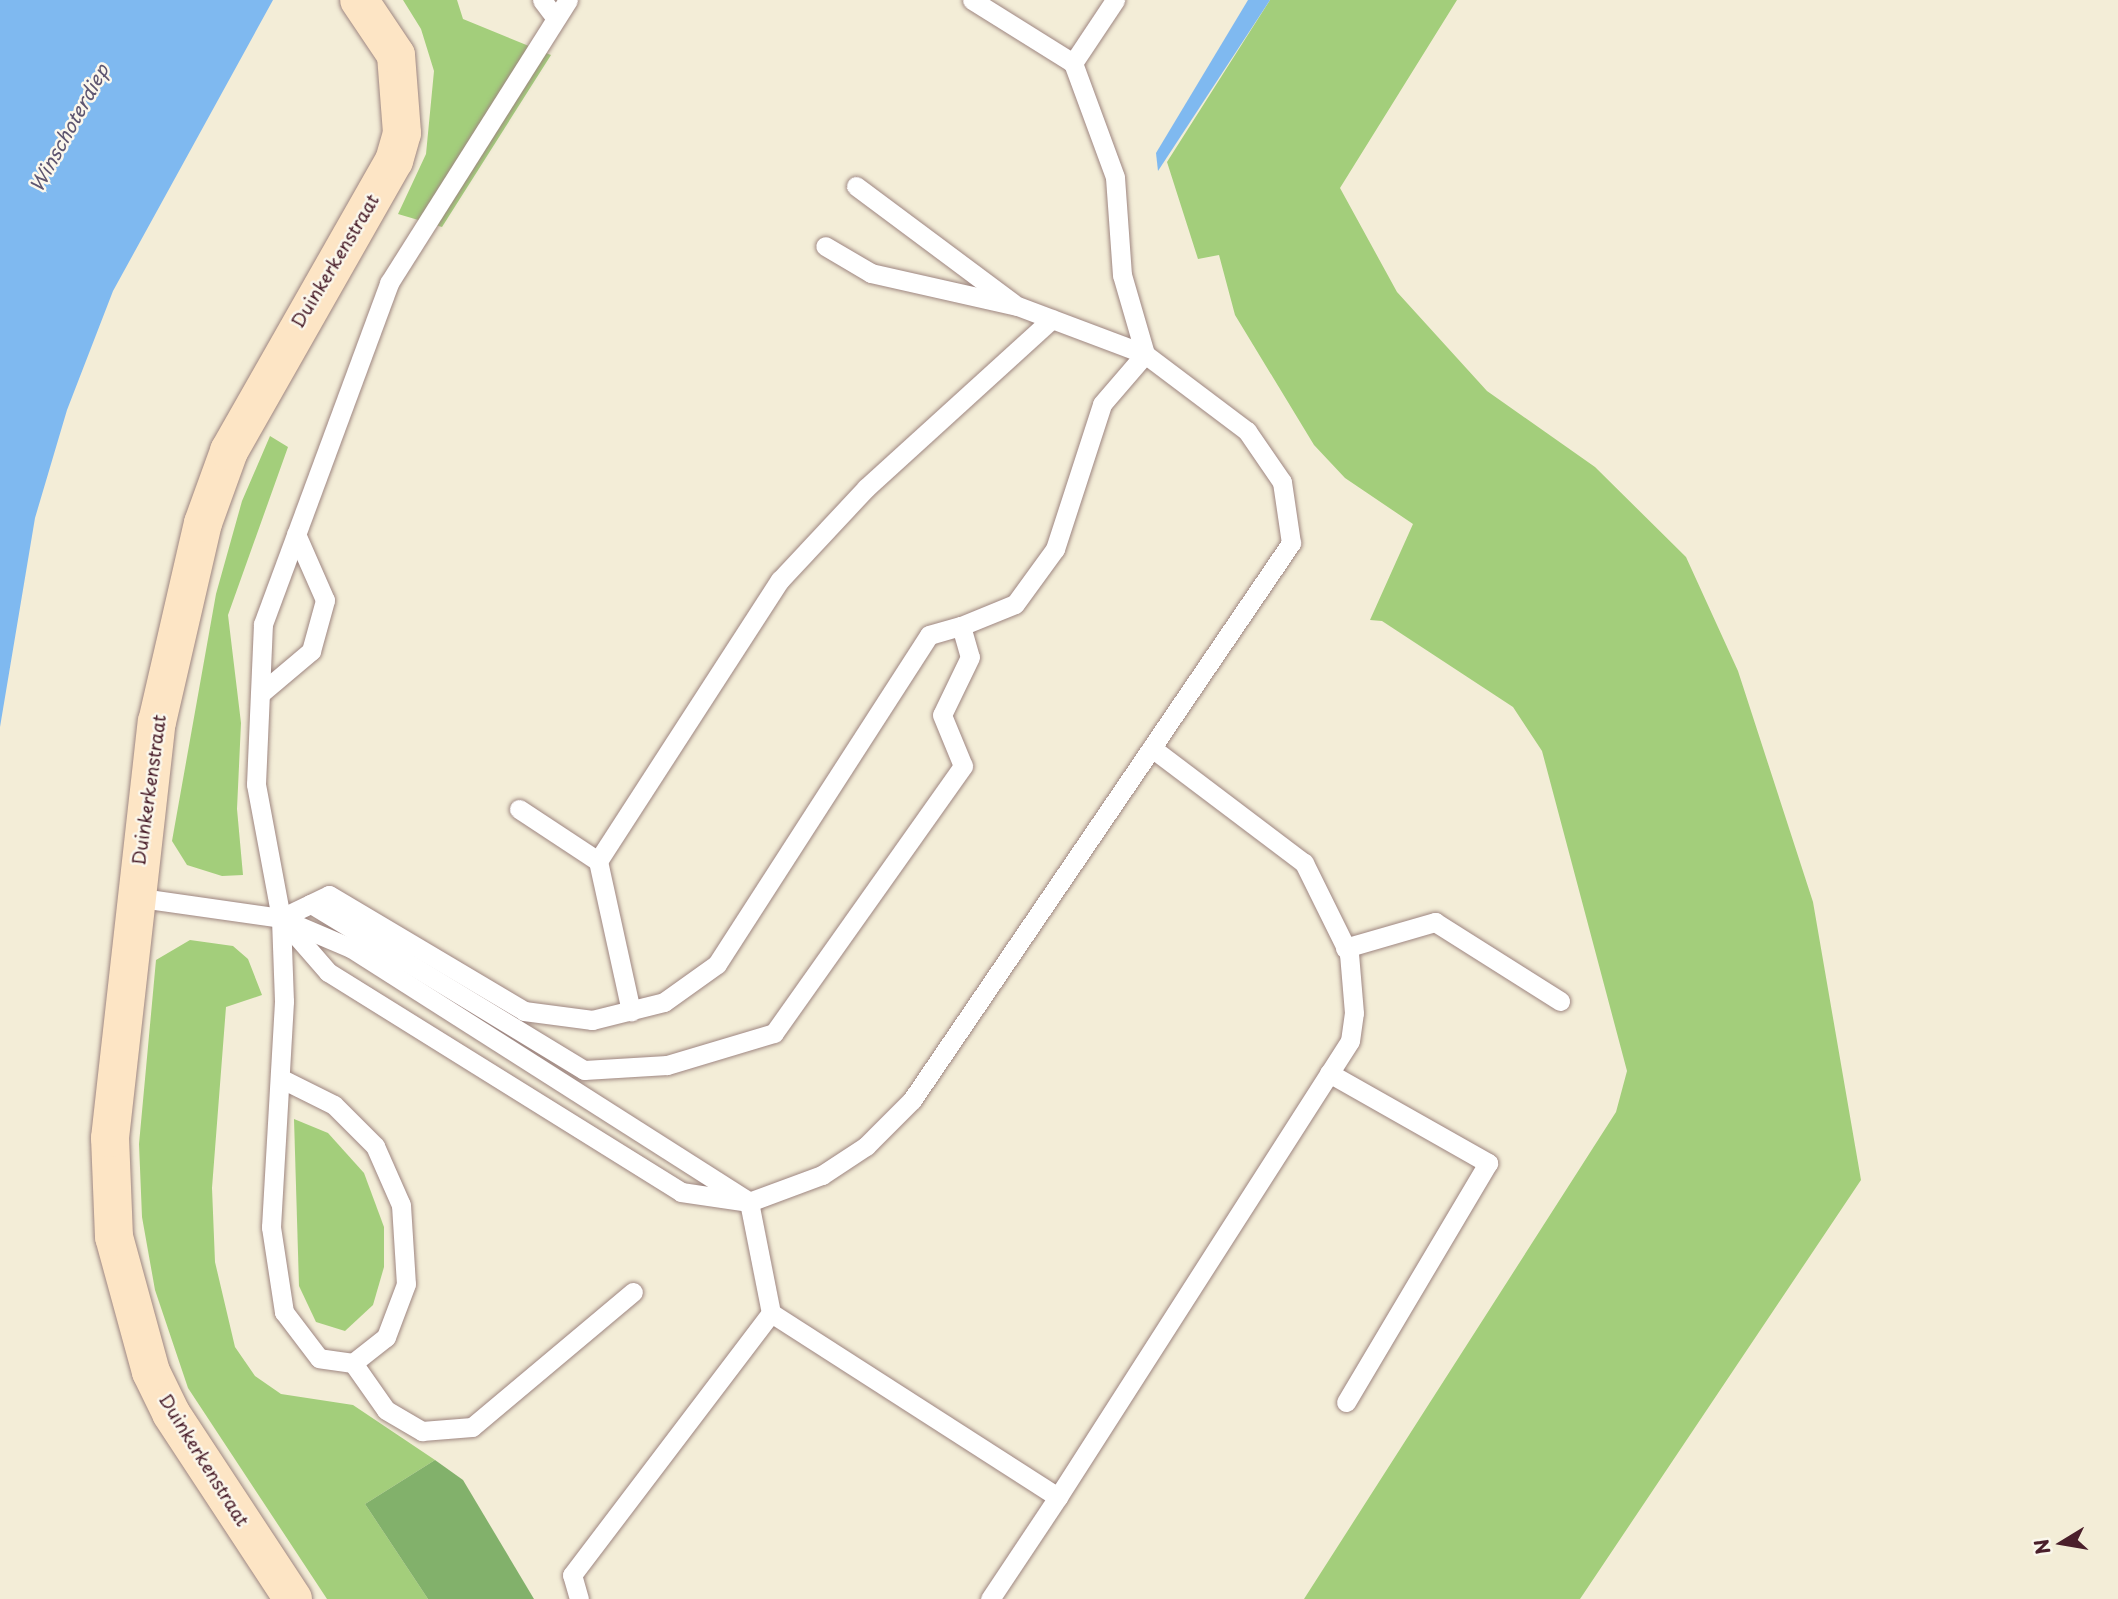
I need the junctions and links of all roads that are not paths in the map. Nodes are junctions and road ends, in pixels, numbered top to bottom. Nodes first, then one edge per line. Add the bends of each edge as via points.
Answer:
1 (359, 0) edge
2 (542, 0) edge
3 (568, 0) edge
4 (972, 0) edge
5 (1115, 0) edge
6 (555, 17) junction
7 (1073, 63) junction
8 (856, 186) dead end
9 (825, 246) dead end
10 (1017, 306) junction
11 (1052, 319) junction
12 (1145, 354) junction
13 (296, 534) junction
14 (961, 626) junction
15 (260, 694) junction
16 (1152, 748) junction
17 (519, 809) dead end
18 (598, 861) junction
19 (134, 897) junction
20 (310, 904) junction
21 (281, 918) junction
22 (1345, 947) junction
23 (1560, 1001) dead end
24 (631, 1011) junction
25 (1329, 1073) junction
26 (280, 1078) junction
27 (749, 1202) junction
28 (633, 1292) dead end
29 (771, 1313) junction
30 (353, 1363) junction
31 (1346, 1402) dead end
32 (1058, 1497) junction
33 (293, 1599) edge
34 (579, 1599) edge
35 (990, 1599) edge

1 - 19 main road, Duinkerkenstraat via 396,55 402,133 394,161 229,451 203,523 157,722
2 - 6 lane
3 - 6 lane
4 - 7 lane
5 - 7 lane
6 - 13 lane via 388,283
7 - 12 lane via 1115,177 1122,275
8 - 10 lane
9 - 10 lane via 871,273
10 - 11 lane
11 - 12 lane
11 - 18 lane via 866,488 780,580
12 - 14 lane via 1102,404 1055,549 1015,604
12 - 16 lane via 1247,431 1282,482 1291,543
13 - 15 lane via 263,624
13 - 15 lane via 325,600 311,651
14 - 20 lane via 970,657 942,715 963,766 774,1033 667,1065 584,1070
14 - 24 lane via 929,635 717,964 664,1002
15 - 21 lane via 256,783
16 - 22 lane via 1304,863
16 - 27 lane via 912,1100 866,1146 822,1175
17 - 18 lane
18 - 24 lane
19 - 21 lane
19 - 33 main road, Duinkerkenstraat via 110,1138 114,1237 123,1285 171,1413
20 - 21 lane
20 - 24 lane via 329,895 524,1012 592,1020
21 - 26 lane
21 - 27 lane via 351,948
21 - 27 lane via 328,972 681,1192
22 - 23 lane via 1435,922
22 - 25 lane via 1354,1013 1350,1041
25 - 31 lane via 1488,1163
25 - 32 lane
26 - 30 lane via 271,1227 284,1312 319,1358
26 - 30 lane via 334,1105 375,1146 401,1205 407,1284 386,1337
27 - 29 lane
28 - 30 lane via 472,1427 422,1431 386,1410
29 - 32 lane
29 - 34 lane via 572,1575
32 - 35 lane

